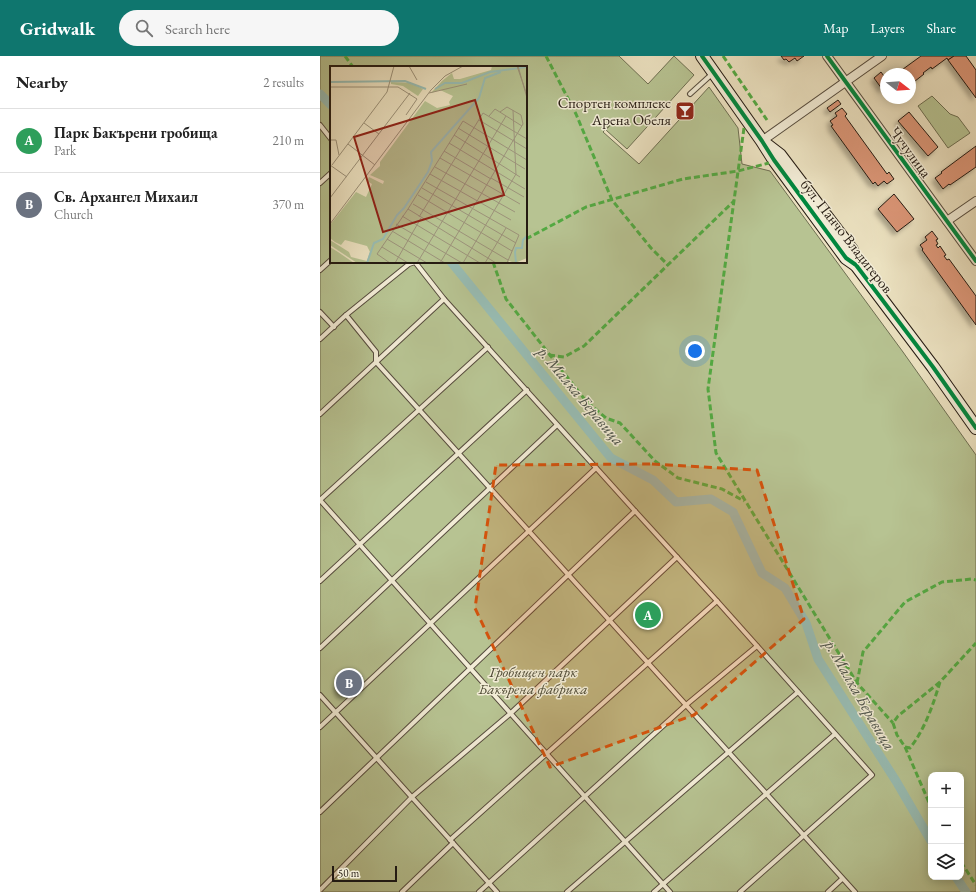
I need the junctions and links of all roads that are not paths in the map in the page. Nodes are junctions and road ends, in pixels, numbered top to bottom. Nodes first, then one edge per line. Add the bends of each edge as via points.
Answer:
1 (702, 56) edge
2 (827, 56) edge
3 (882, 56) edge
4 (714, 72) junction
5 (845, 82) junction
6 (690, 94) dead end
7 (320, 125) edge
8 (330, 138) edge
9 (762, 141) junction
10 (330, 174) edge
11 (320, 183) edge
12 (976, 201) edge
13 (947, 221) junction
14 (330, 261) edge
15 (976, 261) edge
16 (412, 263) edge
17 (416, 263) edge
18 (320, 270) edge
19 (444, 299) junction
20 (320, 312) edge
21 (346, 316) junction
22 (334, 327) junction
23 (320, 339) edge
24 (488, 347) junction
25 (376, 362) junction
26 (527, 390) junction
27 (419, 409) junction
28 (320, 414) edge
29 (557, 425) junction
30 (976, 428) edge
31 (459, 453) junction
32 (596, 468) junction
33 (490, 488) junction
34 (320, 500) edge
35 (635, 511) junction
36 (529, 531) junction
37 (360, 544) junction
38 (677, 557) junction
39 (568, 575) junction
40 (392, 580) junction
41 (320, 581) edge
42 (718, 601) junction
43 (610, 620) junction
44 (430, 623) junction
45 (757, 646) junction
46 (320, 648) edge
47 (648, 663) junction
48 (470, 668) junction
49 (798, 692) junction
50 (320, 695) edge
51 (686, 705) junction
52 (336, 712) junction
53 (511, 714) junction
54 (320, 727) edge
55 (835, 734) junction
56 (728, 752) junction
57 (546, 754) junction
58 (377, 758) junction
59 (766, 794) junction
60 (412, 797) junction
61 (585, 797) junction
62 (320, 812) edge
63 (804, 836) junction
64 (452, 842) junction
65 (625, 842) junction
66 (842, 879) junction
67 (489, 883) junction
68 (663, 884) junction
69 (321, 890) edge
70 (402, 892) edge
71 (479, 892) edge
72 (497, 892) edge
73 (567, 892) edge
74 (654, 892) edge
75 (670, 892) edge
76 (740, 892) edge
77 (828, 892) edge
78 (855, 892) edge

1 - 4 street, бул. Панчо Владигеров
2 - 5 street, Чучулица
3 - 5 street
4 - 6 lane
4 - 9 street, бул. Панчо Владигеров
5 - 9 street
5 - 13 street, Чучулица
7 - 8 lane
9 - 30 street, бул. Панчо Владигеров via 846,258 856,265
10 - 11 lane
12 - 13 street
13 - 15 street, Чучулица
14 - 18 lane
16 - 21 lane
17 - 19 lane
19 - 24 lane
19 - 25 lane
20 - 22 lane
21 - 22 lane
21 - 25 lane via 376,352
22 - 23 lane
24 - 26 lane
24 - 27 lane
25 - 27 lane
25 - 28 lane
26 - 29 lane
26 - 31 lane
27 - 31 lane
27 - 34 lane
29 - 32 lane
29 - 33 lane
31 - 33 lane
31 - 37 lane
32 - 35 lane
32 - 36 lane
33 - 36 lane
33 - 40 lane
34 - 37 lane
35 - 38 lane
35 - 39 lane
36 - 39 lane
36 - 44 lane
37 - 40 lane
37 - 41 lane
38 - 42 lane
38 - 43 lane
39 - 43 lane
39 - 48 lane
40 - 44 lane
40 - 46 lane
42 - 45 lane
42 - 47 lane
43 - 47 lane
43 - 53 lane
44 - 48 lane
44 - 52 lane
45 - 49 lane
45 - 51 lane
47 - 51 lane
47 - 57 lane
48 - 53 lane
48 - 58 lane
49 - 55 lane
49 - 56 lane
50 - 52 lane
51 - 56 lane
51 - 61 lane
52 - 54 lane
52 - 58 lane
53 - 57 lane
53 - 60 lane
55 - 59 lane
55 - 63 lane via 872,775
56 - 59 lane
56 - 65 lane
57 - 61 lane
57 - 64 lane
58 - 60 lane
58 - 62 lane
59 - 63 lane
59 - 68 lane
60 - 64 lane
60 - 69 lane
61 - 65 lane
61 - 67 lane
63 - 66 lane
63 - 76 lane
64 - 67 lane
64 - 70 lane
65 - 68 lane
65 - 73 lane
66 - 77 lane
66 - 78 lane
67 - 71 lane
67 - 72 lane
68 - 74 lane
68 - 75 lane

